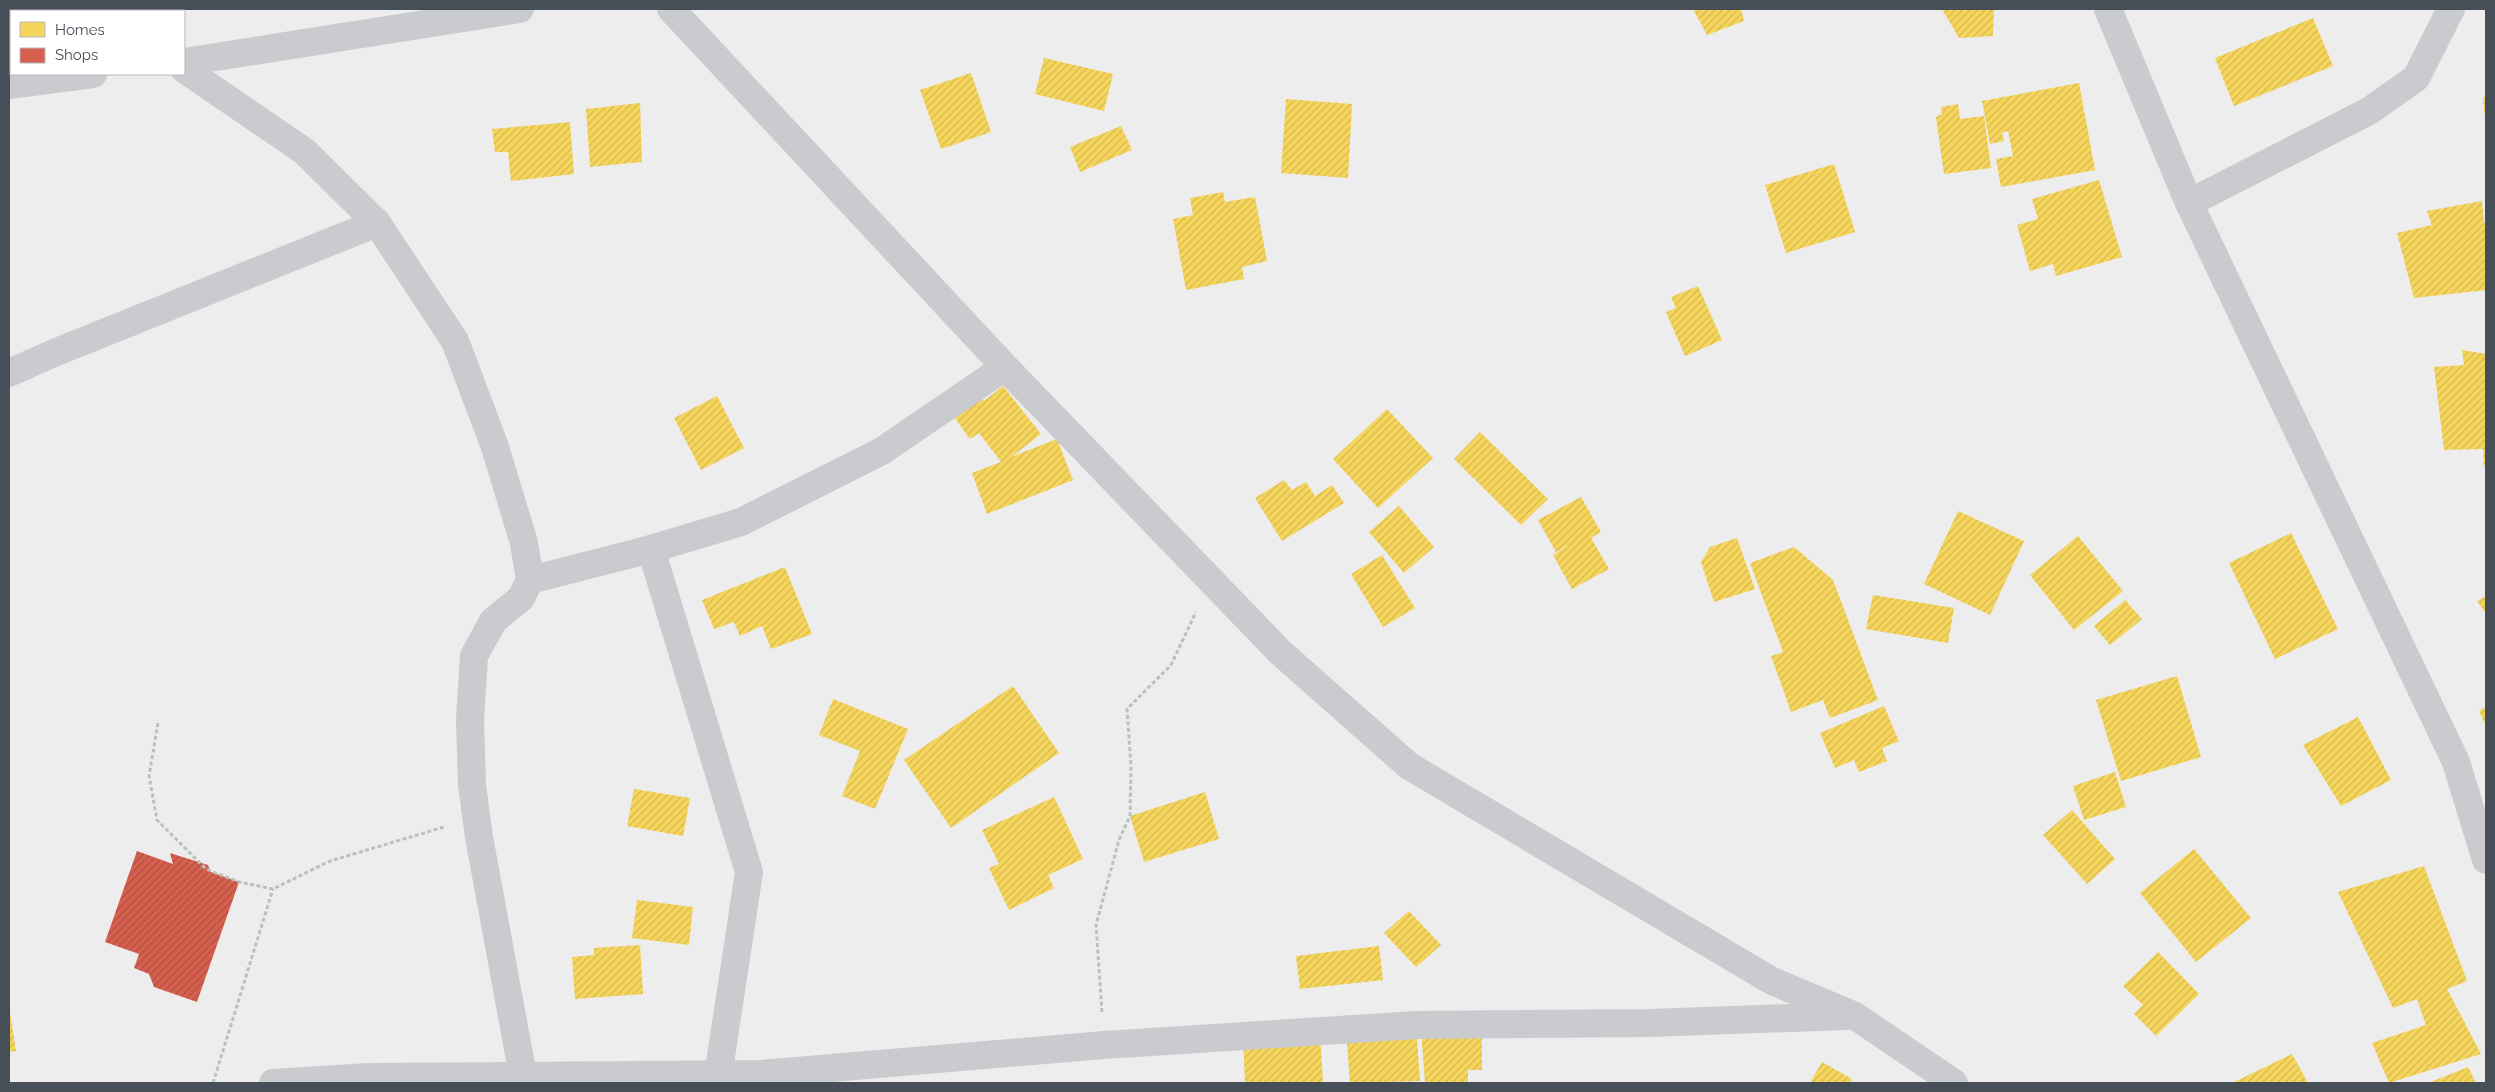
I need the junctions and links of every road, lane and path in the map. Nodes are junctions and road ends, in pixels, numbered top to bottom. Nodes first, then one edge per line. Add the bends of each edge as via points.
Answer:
1 (520, 9) edge
2 (671, 9) edge
3 (2108, 9) edge
4 (2452, 9) edge
5 (185, 62) edge
6 (185, 70) edge
7 (85, 75) edge
8 (9, 85) edge
9 (2190, 203) junction
10 (377, 223) junction
11 (1004, 367) junction
12 (9, 373) edge
13 (651, 549) junction
14 (530, 580) junction
15 (1211, 580) junction
16 (158, 723) dead end
17 (476, 817) junction
18 (2486, 860) edge
19 (273, 889) junction
20 (1855, 1016) junction
21 (1104, 1045) junction
22 (523, 1076) junction
23 (717, 1079) edge
24 (212, 1083) edge
25 (273, 1083) edge
26 (1954, 1083) edge

1 - 5 street
2 - 11 street
3 - 9 street
4 - 9 street via 2416,78 2370,111
6 - 10 street via 304,152
7 - 8 street
9 - 18 street via 2456,762
10 - 12 street
10 - 14 street via 455,341 495,447 524,542
11 - 13 street via 882,452 741,522
11 - 15 street
13 - 14 street
13 - 23 street via 749,872
14 - 17 street via 521,598 493,621 474,656 470,719
15 - 20 street via 1280,652 1409,766 1772,981
15 - 21 path via 1171,665 1127,709 1130,816 1119,840 1096,925
16 - 19 path via 149,776 157,820 206,869 239,882
17 - 19 path via 330,861
17 - 22 street
19 - 24 path
20 - 21 street via 1649,1023 1416,1025
20 - 26 street
21 - 23 street
22 - 23 street
22 - 25 street via 369,1077

